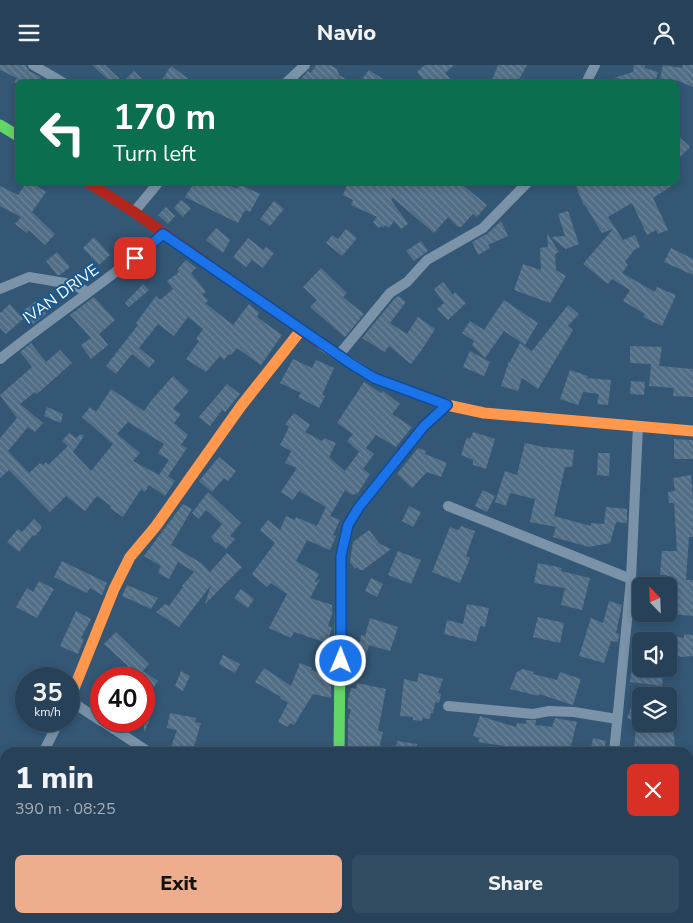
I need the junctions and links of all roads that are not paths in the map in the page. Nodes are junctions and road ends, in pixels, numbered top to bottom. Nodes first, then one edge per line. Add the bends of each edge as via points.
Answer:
1 (33, 65) edge
2 (305, 65) edge
3 (595, 65) edge
4 (59, 80) edge
5 (289, 80) edge
6 (588, 80) edge
7 (0, 125) edge
8 (15, 134) edge
9 (92, 185) edge
10 (156, 185) edge
11 (525, 185) edge
12 (134, 211) junction
13 (163, 234) junction
14 (0, 289) edge
15 (88, 292) junction
16 (300, 330) junction
17 (338, 356) junction
18 (0, 359) edge
19 (447, 405) junction
20 (638, 426) junction
21 (693, 431) edge
22 (448, 506) dead end
23 (631, 579) junction
24 (80, 674) edge
25 (448, 706) dead end
26 (617, 719) junction
27 (54, 732) edge
28 (118, 732) edge
29 (46, 747) edge
30 (141, 747) edge
31 (340, 747) edge
32 (615, 747) edge

1 - 4 street
2 - 5 street
3 - 6 street
7 - 8 street
9 - 12 street
10 - 12 street
11 - 17 street via 483,227 427,260 408,282 390,293
12 - 13 street
13 - 15 street, IVAN DRIVE
13 - 16 street
14 - 15 street via 29,277 71,284
15 - 18 street, IVAN DRIVE
16 - 17 street
16 - 24 street via 130,557
17 - 19 street via 374,378
19 - 20 street via 484,413
19 - 31 street via 424,426 348,525 341,556
20 - 21 street
20 - 23 street
22 - 23 street
23 - 26 street
25 - 26 street via 533,714 574,712
26 - 32 street
27 - 29 street
28 - 30 street

